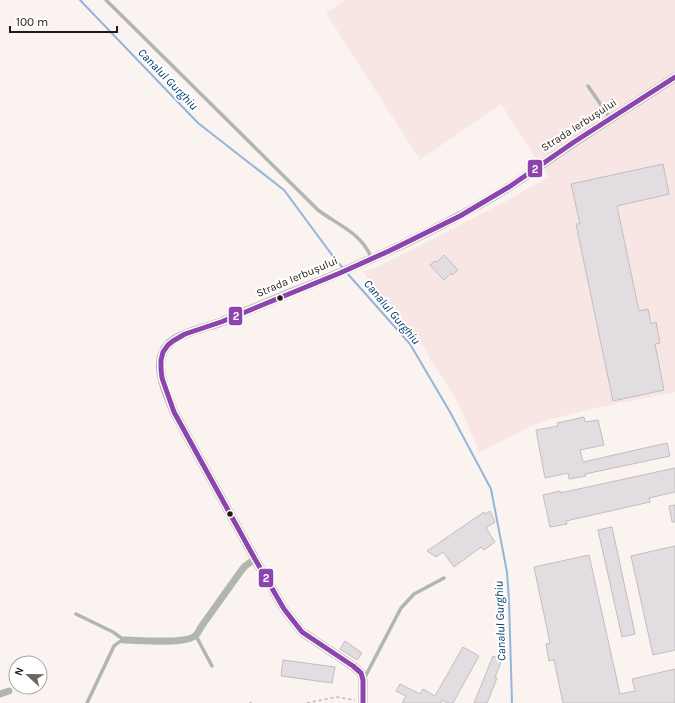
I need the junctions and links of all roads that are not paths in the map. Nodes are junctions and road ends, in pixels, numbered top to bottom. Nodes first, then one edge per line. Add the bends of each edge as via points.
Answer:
1 (106, 0) edge
2 (675, 77) edge
3 (588, 86) dead end
4 (611, 119) junction
5 (372, 259) junction
6 (255, 559) junction
7 (444, 578) dead end
8 (76, 614) dead end
9 (196, 636) junction
10 (124, 640) junction
11 (212, 666) dead end
12 (363, 680) junction
13 (363, 702) edge
14 (87, 703) edge

1 - 5 lane via 318,210 360,239
2 - 4 main road, Strada Ierbușului
3 - 4 lane
4 - 5 main road, Strada Ierbușului via 502,192
5 - 6 main road, Strada Ierbușului via 186,334 173,340 164,350 160,361 161,376 174,412
6 - 9 street via 241,570
6 - 12 main road, Strada Ierbușului via 296,626 354,666 361,673
7 - 12 lane via 414,594 401,608
8 - 10 lane
9 - 10 street via 168,641
9 - 11 lane
10 - 14 lane via 114,646
12 - 13 main road

